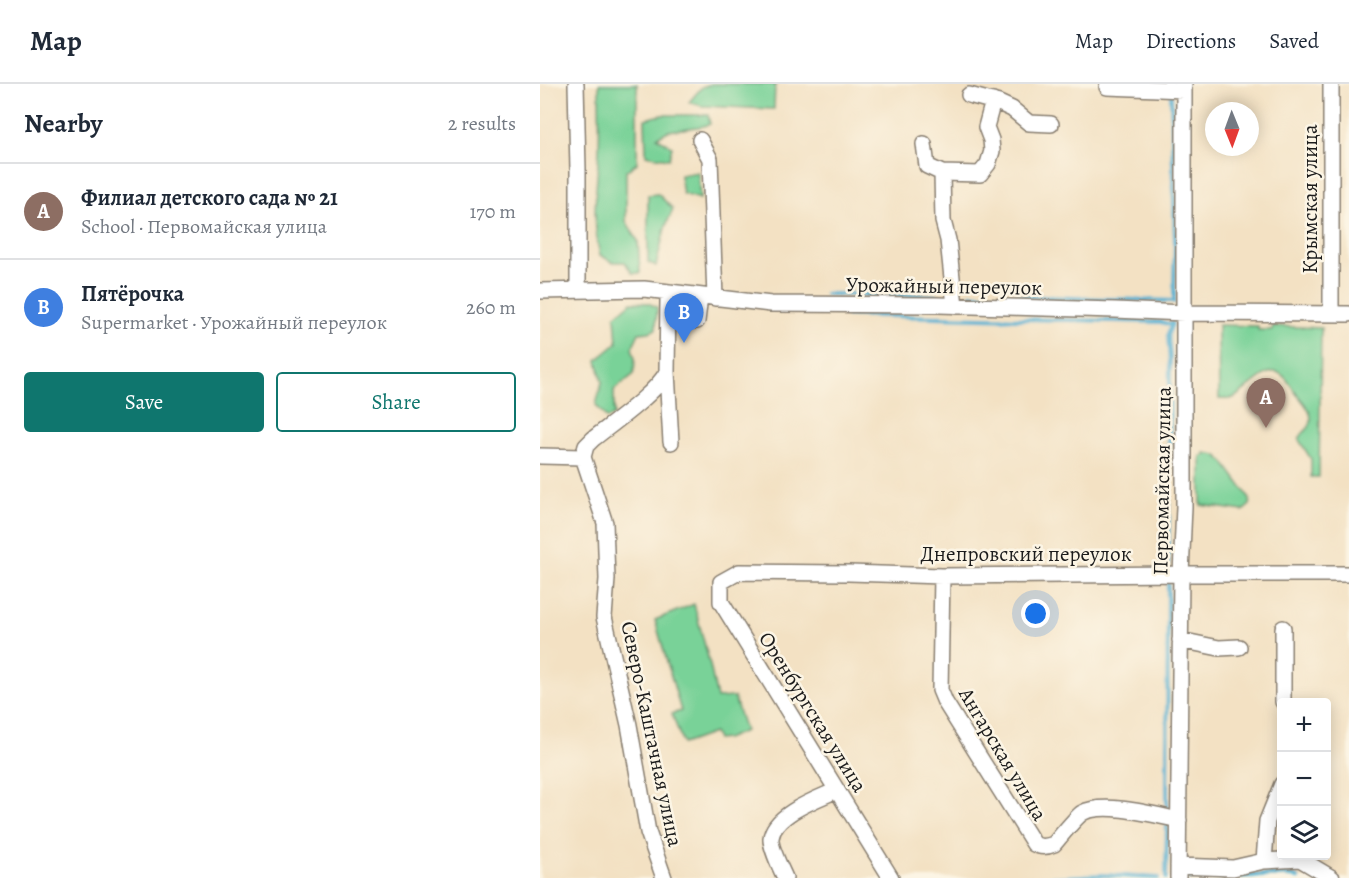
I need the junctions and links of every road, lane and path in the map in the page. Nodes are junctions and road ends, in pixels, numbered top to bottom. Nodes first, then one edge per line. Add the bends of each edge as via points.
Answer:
1 (576, 84) edge
2 (1331, 84) edge
3 (1107, 87) dead end
4 (1184, 87) edge
5 (969, 95) dead end
6 (993, 101) junction
7 (1051, 124) dead end
8 (699, 140) dead end
9 (924, 144) dead end
10 (942, 173) junction
11 (578, 290) junction
12 (540, 291) edge
13 (669, 292) junction
14 (707, 297) junction
15 (955, 306) junction
16 (1184, 313) junction
17 (1331, 314) junction
18 (1349, 315) edge
19 (697, 321) dead end
20 (667, 372) junction
21 (671, 442) dead end
22 (540, 456) edge
23 (583, 457) junction
24 (739, 572) joint
25 (1349, 573) edge
26 (1181, 574) junction
27 (942, 576) junction
28 (1283, 628) dead end
29 (1180, 640) junction
30 (1239, 647) dead end
31 (1282, 698) edge
32 (837, 790) junction
33 (1277, 795) edge
34 (1179, 820) junction
35 (1264, 861) junction
36 (1178, 872) edge
37 (664, 878) edge
38 (785, 878) edge
39 (891, 878) edge
40 (1332, 878) edge

1 - 11 street
2 - 17 street, Крымская улица
3 - 4 street
4 - 16 street, Первомайская улица
5 - 6 street
6 - 7 street via 1012,109 1029,123
6 - 10 street via 986,128 992,151 988,164 980,174
8 - 14 street via 710,159
9 - 10 street via 927,166
10 - 15 street via 943,221
11 - 12 street, Урожайный переулок
11 - 13 street, Урожайный переулок
13 - 14 street, Урожайный переулок
13 - 20 street
14 - 15 street, Урожайный переулок via 771,304
14 - 19 street
15 - 16 street, Урожайный переулок
16 - 17 street, Урожайный переулок
16 - 26 street, Первомайская улица
17 - 18 street, Урожайный переулок
20 - 21 street
20 - 23 street via 653,390 586,446
22 - 23 street
23 - 37 street, Северо-Каштачная улица via 605,523 604,617 648,832
24 - 27 street, Днепровский переулок
24 - 32 street, Оренбургская улица via 721,582 721,602
25 - 26 street, Днепровский переулок
26 - 27 street, Днепровский переулок
26 - 29 street, Первомайская улица
27 - 34 street, Ангарская улица via 940,690 1034,844 1054,844 1082,813 1094,810 1124,809
28 - 31 street
29 - 30 street via 1220,648
29 - 34 street, Первомайская улица
32 - 38 street via 786,815 774,829 771,844
32 - 39 street, Оренбургская улица
33 - 35 street via 1267,821
34 - 36 street, Первомайская улица
35 - 36 street via 1233,868
35 - 40 street via 1300,859

